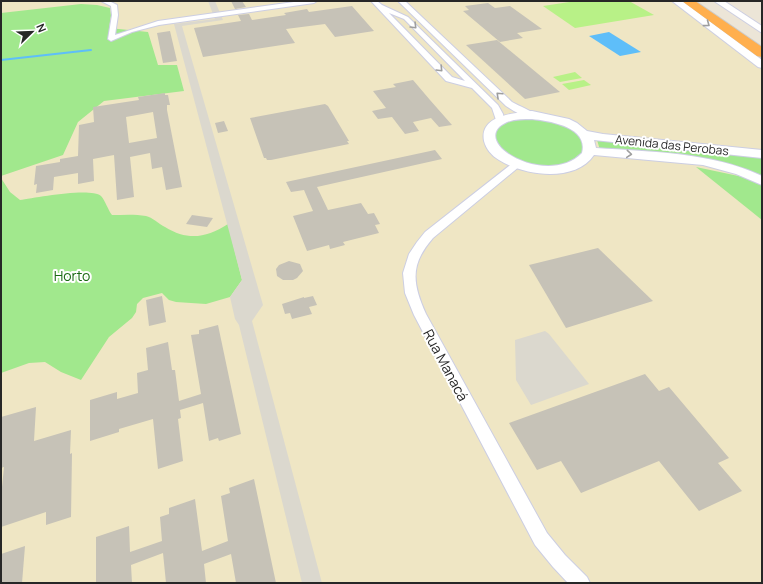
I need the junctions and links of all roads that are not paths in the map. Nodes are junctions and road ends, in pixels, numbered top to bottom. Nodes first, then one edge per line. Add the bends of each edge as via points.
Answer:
1 (104, 1) edge
2 (314, 1) edge
3 (374, 1) edge
4 (401, 1) edge
5 (676, 1) edge
6 (718, 1) edge
7 (695, 2) edge
8 (409, 8) junction
9 (389, 12) junction
10 (762, 30) edge
11 (762, 45) edge
12 (762, 53) edge
13 (762, 65) edge
14 (476, 87) junction
15 (532, 115) junction
16 (500, 121) junction
17 (583, 134) junction
18 (590, 152) junction
19 (762, 154) edge
20 (517, 164) junction
21 (762, 181) edge
22 (581, 583) edge

1 - 2 street via 112,4 115,12 111,38 158,23
3 - 9 street
4 - 8 street
5 -> 13 street
6 - 10 street
7 - 11 highway
7 - 12 highway
8 - 9 street
15 -> 8 street via 509,104
9 -> 14 street via 406,18
9 -> 14 street via 449,79
14 - 16 street via 495,107
15 - 16 street
15 - 17 street via 558,119
16 - 20 street via 490,131 489,140 503,157
17 - 18 street via 587,138
17 - 19 street, Avenida das Perobas
18 - 20 street via 583,161 561,169 546,170
18 -> 21 street, Avenida das Perobas via 704,161 741,171
20 - 22 street, Rua Manacá via 429,234 415,253 408,270 410,291 420,315 541,539

